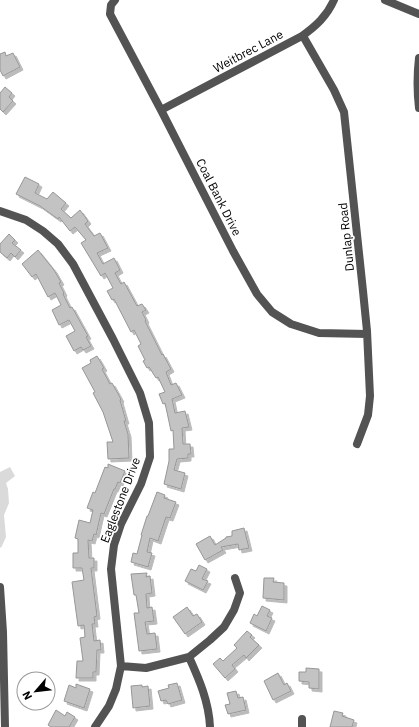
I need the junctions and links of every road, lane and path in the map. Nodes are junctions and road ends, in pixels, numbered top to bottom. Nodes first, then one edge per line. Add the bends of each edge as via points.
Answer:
1 (115, 0) edge
2 (334, 0) edge
3 (385, 0) edge
4 (419, 14) edge
5 (303, 36) junction
6 (419, 58) edge
7 (419, 108) edge
8 (162, 110) junction
9 (0, 211) edge
10 (367, 334) junction
11 (356, 444) dead end
12 (235, 578) dead end
13 (0, 587) edge
14 (189, 657) junction
15 (121, 666) junction
16 (5, 727) edge
17 (95, 727) edge
18 (210, 727) edge

1 - 8 street, Coal Bank Drive via 111,5 110,14
2 - 5 street, Weitbrec Lane via 325,16
3 - 4 street
5 - 8 street, Weitbrec Lane
5 - 10 street, Dunlap Road via 344,112
6 - 7 street
8 - 10 street, Coal Bank Drive via 236,257 257,294 272,312 291,324 319,333
9 - 15 street, Eaglestone Drive via 26,220 42,231 58,244 73,264 140,393 149,423 150,458 141,484 121,524 114,544 111,569
10 - 11 street, Dunlap Road via 370,396 368,416
12 - 14 street via 240,593 234,610 224,627
13 - 16 street
14 - 15 street via 146,668
14 - 18 street via 207,703
15 - 17 street, Eaglestone Drive via 109,706

